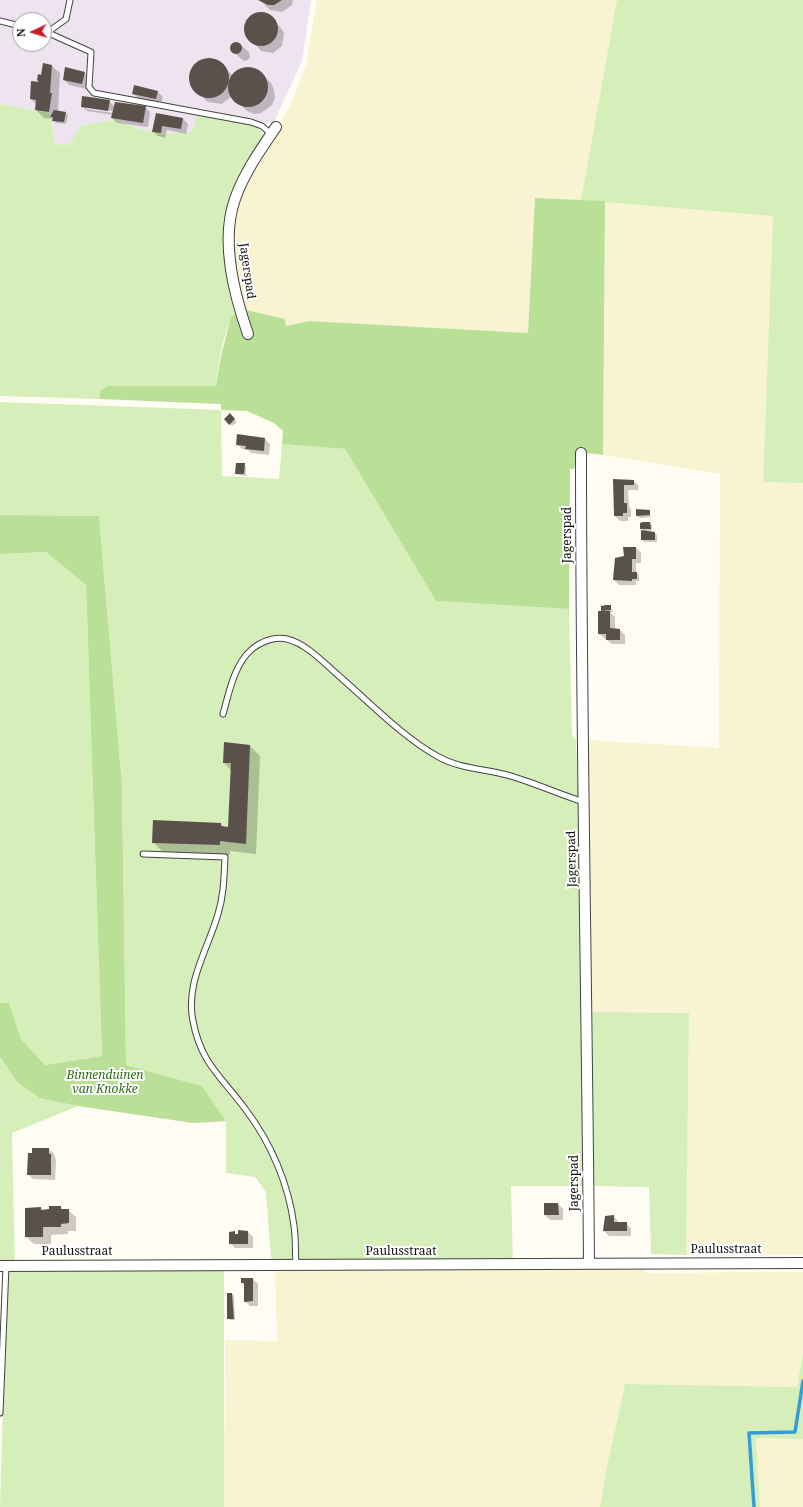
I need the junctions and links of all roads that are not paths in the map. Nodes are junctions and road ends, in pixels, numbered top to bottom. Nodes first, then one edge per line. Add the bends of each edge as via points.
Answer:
1 (70, 0) edge
2 (0, 21) edge
3 (12, 24) edge
4 (52, 28) edge
5 (52, 35) edge
6 (273, 130) joint
7 (248, 334) dead end
8 (581, 453) dead end
9 (223, 714) dead end
10 (584, 802) junction
11 (143, 854) dead end
12 (589, 1264) junction
13 (803, 1264) edge
14 (296, 1265) junction
15 (3, 1266) edge
16 (0, 1413) edge

1 - 4 lane via 66,19
2 - 3 lane
5 - 6 lane via 91,52 89,87 94,92 252,122
6 - 7 street, Jagerspad via 240,186 234,200 231,219 230,262
8 - 10 street, Jagerspad via 580,607
9 - 10 lane via 232,684 250,651 266,641 286,639 297,643 317,657 380,712 438,757 464,766 516,777
10 - 12 street, Jagerspad
11 - 14 lane via 225,857 219,912 192,989 192,1018 195,1034 212,1068 247,1110 280,1171 295,1227
12 - 13 street, Paulusstraat
12 - 14 street, Paulusstraat
14 - 15 street, Paulusstraat
15 - 16 lane

